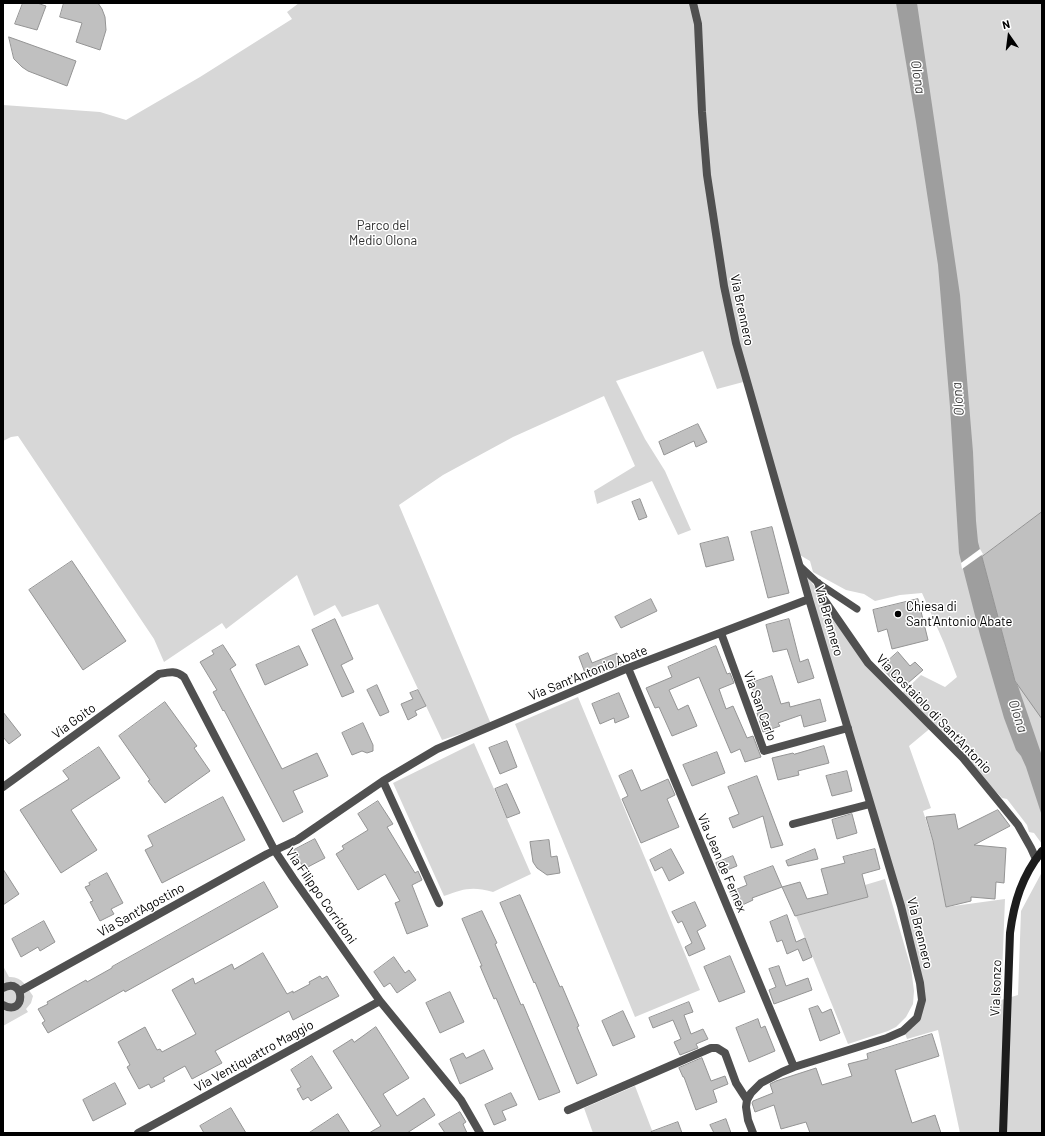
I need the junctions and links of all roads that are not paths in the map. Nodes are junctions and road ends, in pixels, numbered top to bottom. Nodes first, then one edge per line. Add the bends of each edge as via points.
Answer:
1 (693, 3) edge
2 (800, 566) junction
3 (818, 583) junction
4 (809, 599) junction
5 (856, 608) dead end
6 (720, 633) junction
7 (628, 668) junction
8 (159, 674) joint
9 (848, 728) junction
10 (383, 781) junction
11 (3, 787) edge
12 (870, 804) junction
13 (793, 824) dead end
14 (275, 851) junction
15 (1039, 855) edge
16 (439, 903) dead end
17 (3, 988) edge
18 (20, 991) junction
19 (380, 1001) junction
20 (3, 1006) edge
21 (794, 1067) junction
22 (747, 1100) junction
23 (568, 1110) dead end
24 (138, 1133) edge
25 (480, 1133) edge
26 (752, 1133) edge
27 (1003, 1133) edge

1 - 2 street, Via Brennero via 698,24 707,175 724,286 736,343
2 - 3 lane, Via Costaiolo di Sant'Antonio
2 - 4 street, Via Brennero
3 - 5 lane, Via Costaiolo di Sant'Antonio
3 - 15 street, Via Costaiolo di Sant'Antonio via 823,598 868,663 963,758
4 - 6 street, Via Sant'Antonio Abate
4 - 9 street, Via Brennero
6 - 7 street, Via Sant'Antonio Abate
6 - 9 street, Via San Carlo via 764,751
7 - 10 street, Via Sant'Antonio Abate via 437,749
7 - 21 street, Via Jean de Fernex
8 - 11 street, Via Goito
8 - 14 street, Via Filippo Corridoni via 172,671 184,677
9 - 12 street, Via Brennero
10 - 14 street, Via Sant'Antonio Abate via 297,840
10 - 16 street
12 - 13 street
12 - 21 street, Via Brennero via 901,906 920,983 922,1000 917,1018 903,1031 887,1038
14 - 18 street, Via Sant'Agostino
14 - 19 street, Via Filippo Corridoni
15 - 27 street, Via Isonzo via 1025,876 1013,909
17 - 18 street via 10,986
18 - 20 street via 21,998 17,1005 11,1008
19 - 24 street, Via Ventiquattro Maggio
19 - 25 street, Via Filippo Corridoni via 457,1094
21 - 22 street, Via Brennero via 755,1087
22 - 23 street via 736,1083 725,1053 717,1048 710,1048
22 - 26 street via 746,1114

